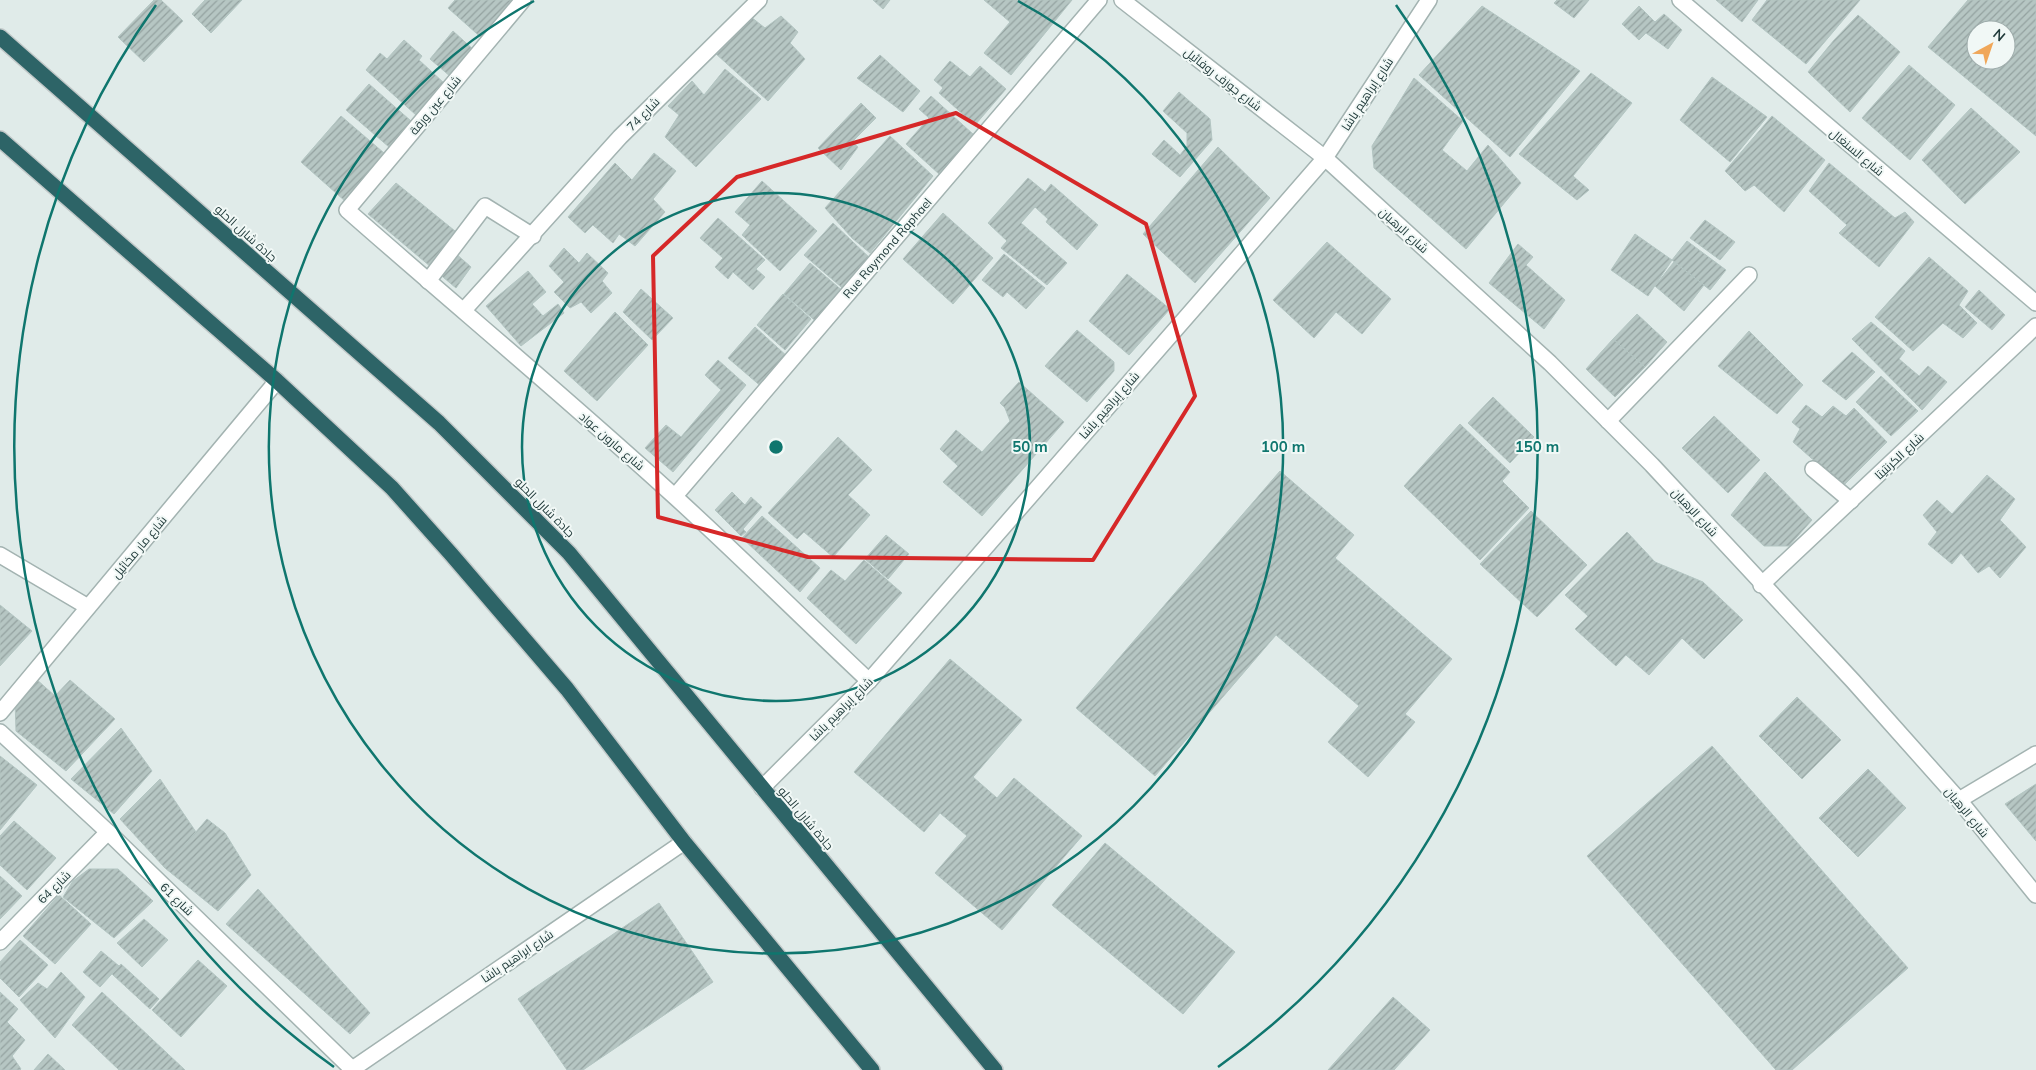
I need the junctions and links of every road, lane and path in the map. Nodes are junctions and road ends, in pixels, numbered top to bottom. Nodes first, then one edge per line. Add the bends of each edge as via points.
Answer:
1 (523, 0) edge
2 (760, 0) edge
3 (1099, 0) edge
4 (1122, 0) edge
5 (1429, 0) edge
6 (1680, 0) edge
7 (0, 37) edge
8 (0, 139) edge
9 (1325, 158) junction
10 (347, 210) joint
11 (533, 236) junction
12 (1749, 275) dead end
13 (428, 281) junction
14 (2036, 303) edge
15 (464, 310) junction
16 (2036, 326) edge
17 (277, 381) junction
18 (1608, 421) junction
19 (1813, 469) dead end
20 (675, 496) junction
21 (1851, 501) junction
22 (0, 555) edge
23 (1762, 585) junction
24 (88, 608) junction
25 (869, 681) junction
26 (0, 714) edge
27 (0, 732) edge
28 (2036, 754) edge
29 (762, 788) junction
30 (1959, 800) junction
31 (108, 832) junction
32 (684, 842) junction
33 (2036, 895) edge
34 (0, 942) edge
35 (351, 1070) edge
36 (872, 1070) edge
37 (995, 1070) edge

1 - 10 street, شارع عين ورقة
2 - 11 street, شارع 74 via 620,137
3 - 20 street, Rue Raymond Raphael
4 - 9 street, شارع جوزف روفائيل
5 - 9 street, شارع إبراهيم باشا
6 - 14 street, شارع السنغال
7 - 29 highway, جادة شارل الحلو via 446,430 569,553
8 - 17 highway
9 - 18 street, شارع الرهبان via 1550,363
9 - 25 street, شارع إبراهيم باشا
10 - 13 street, شارع مارون عواد
11 - 13 street via 485,206
11 - 15 street, شارع 74
12 - 18 street
13 - 15 street, شارع مارون عواد
15 - 20 street, شارع مارون عواد
16 - 21 street, شارع الكرنتيتا
17 - 24 street, شارع مار مخائيل
17 - 32 highway via 392,488 451,554 567,689
18 - 23 street, شارع الرهبان
19 - 21 street
20 - 25 street, شارع مارون عواد
21 - 23 street, شارع الكرنتيتا
22 - 24 street
23 - 30 street, شارع الرهبان
24 - 26 street, شارع مار مخائيل
25 - 29 street, شارع إبراهيم باشا
27 - 31 street, شارع 61
28 - 30 street
29 - 37 highway, جادة شارل الحلو
30 - 33 street, شارع الرهبان
31 - 34 street, شارع 64
31 - 35 street, شارع 61
32 - 35 street, شارع ابراهيم باشا
32 - 36 highway

